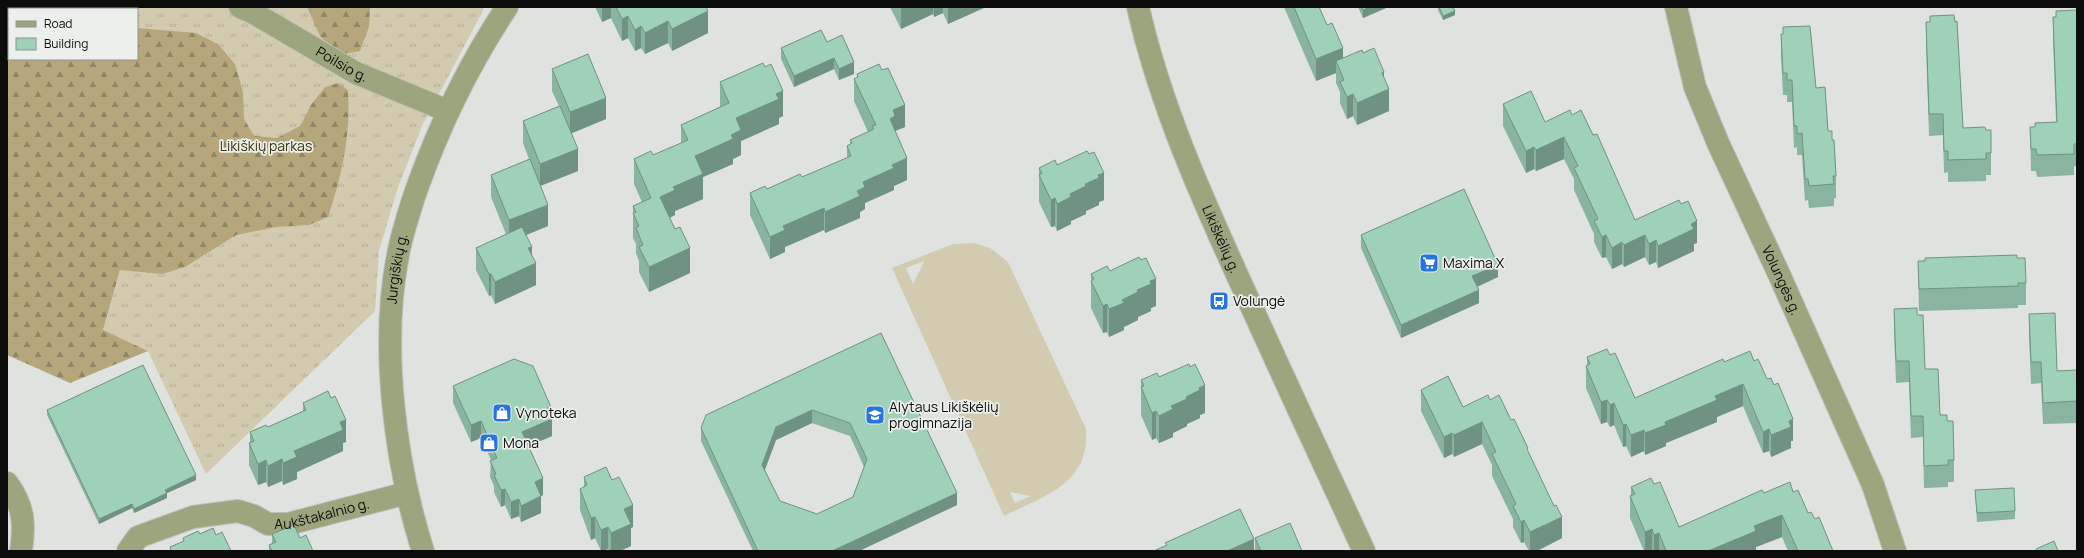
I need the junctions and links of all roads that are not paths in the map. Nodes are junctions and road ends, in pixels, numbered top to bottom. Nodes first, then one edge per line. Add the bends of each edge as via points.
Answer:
1 (240, 7) edge
2 (507, 7) edge
3 (1138, 7) edge
4 (1676, 7) edge
5 (448, 111) junction
6 (7, 483) edge
7 (407, 493) junction
8 (21, 551) edge
9 (128, 551) edge
10 (423, 551) edge
11 (1364, 551) edge
12 (1895, 551) edge

1 - 5 street, Poilsio g. via 356,73
2 - 5 street, Jurgiškių g. via 483,42
3 - 11 street, Likiškėlių g. via 1148,52 1210,215
4 - 12 street, Volungės g. via 1695,87 1873,485
5 - 7 street, Jurgiškių g. via 430,150 408,216 398,254 392,297 391,355 394,402
6 - 8 street via 17,496 23,518
7 - 9 street, Aukštakalnio g. via 288,524 268,524 238,511 193,517 138,537
7 - 10 street, Jurgiškių g. via 410,512

